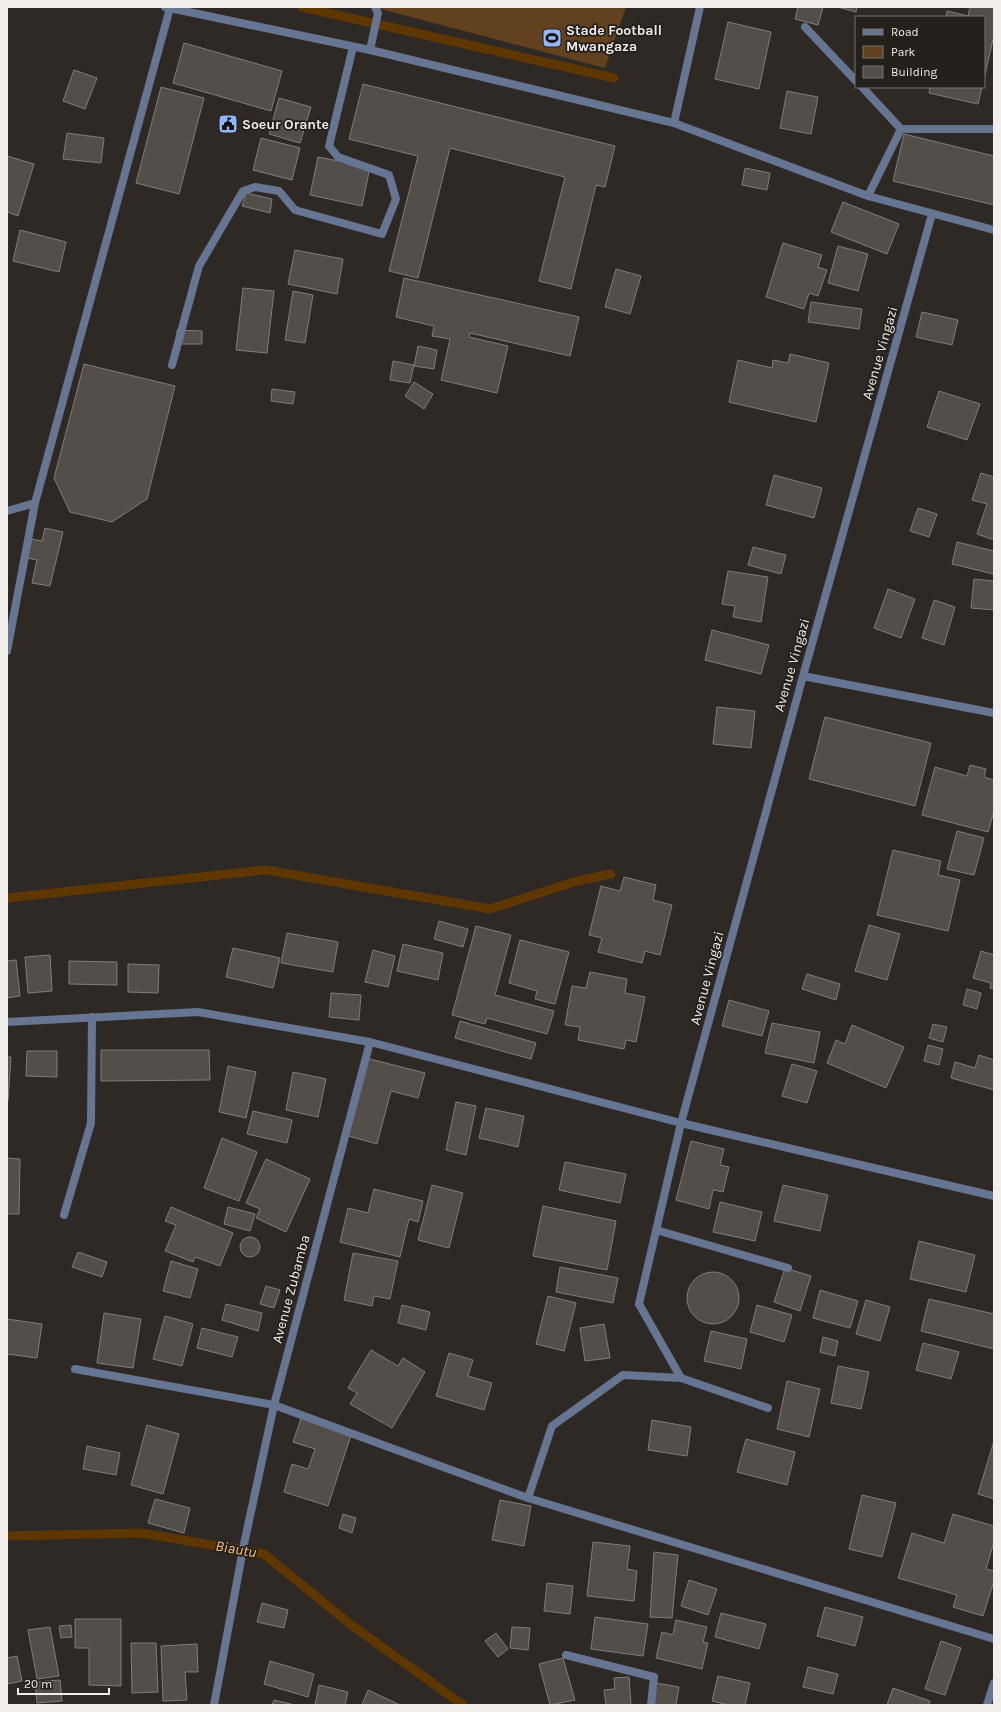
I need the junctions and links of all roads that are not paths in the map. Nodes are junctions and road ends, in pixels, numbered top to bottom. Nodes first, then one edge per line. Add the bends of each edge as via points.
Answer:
1 (168, 7) edge
2 (700, 7) edge
3 (376, 10) edge
4 (805, 27) dead end
5 (353, 47) junction
6 (370, 50) junction
7 (855, 80) edge
8 (863, 88) edge
9 (674, 123) junction
10 (901, 128) junction
11 (994, 129) edge
12 (868, 196) junction
13 (932, 214) junction
14 (994, 230) edge
15 (172, 365) dead end
16 (35, 503) junction
17 (7, 512) edge
18 (7, 652) edge
19 (803, 676) junction
20 (994, 713) edge
21 (92, 1017) junction
22 (7, 1022) edge
23 (370, 1042) junction
24 (681, 1124) junction
25 (994, 1196) edge
26 (64, 1215) dead end
27 (656, 1230) junction
28 (788, 1268) dead end
29 (75, 1369) dead end
30 (681, 1378) junction
31 (274, 1405) junction
32 (768, 1408) dead end
33 (528, 1498) junction
34 (994, 1639) edge
35 (566, 1655) dead end
36 (994, 1683) edge
37 (214, 1705) edge
38 (651, 1705) edge
39 (987, 1705) edge

1 - 5 street
1 - 16 street
2 - 9 street
3 - 6 street
4 - 7 street
5 - 6 street
5 - 15 street via 329,146 338,157 389,175 396,199 382,234 295,210 279,191 255,187 243,191 199,266
6 - 9 street
8 - 10 street
9 - 12 street
10 - 11 street
10 - 12 street
12 - 13 street
13 - 14 street
13 - 19 street, Avenue Vingazi
16 - 17 street
16 - 18 street
19 - 20 street
19 - 24 street, Avenue Vingazi
21 - 22 street
21 - 23 street via 198,1012
21 - 26 street via 91,1123
23 - 24 street
23 - 31 street, Avenue Zubamba
24 - 25 street
24 - 27 street, Avenue Vingazi
27 - 28 street
27 - 30 street, Avenue Vingazi via 639,1304
29 - 31 street
30 - 32 street
30 - 33 street via 623,1375 552,1426
31 - 33 street
31 - 37 street, Avenue Zubamba via 244,1544
33 - 34 street
35 - 38 street via 654,1677
36 - 39 street

